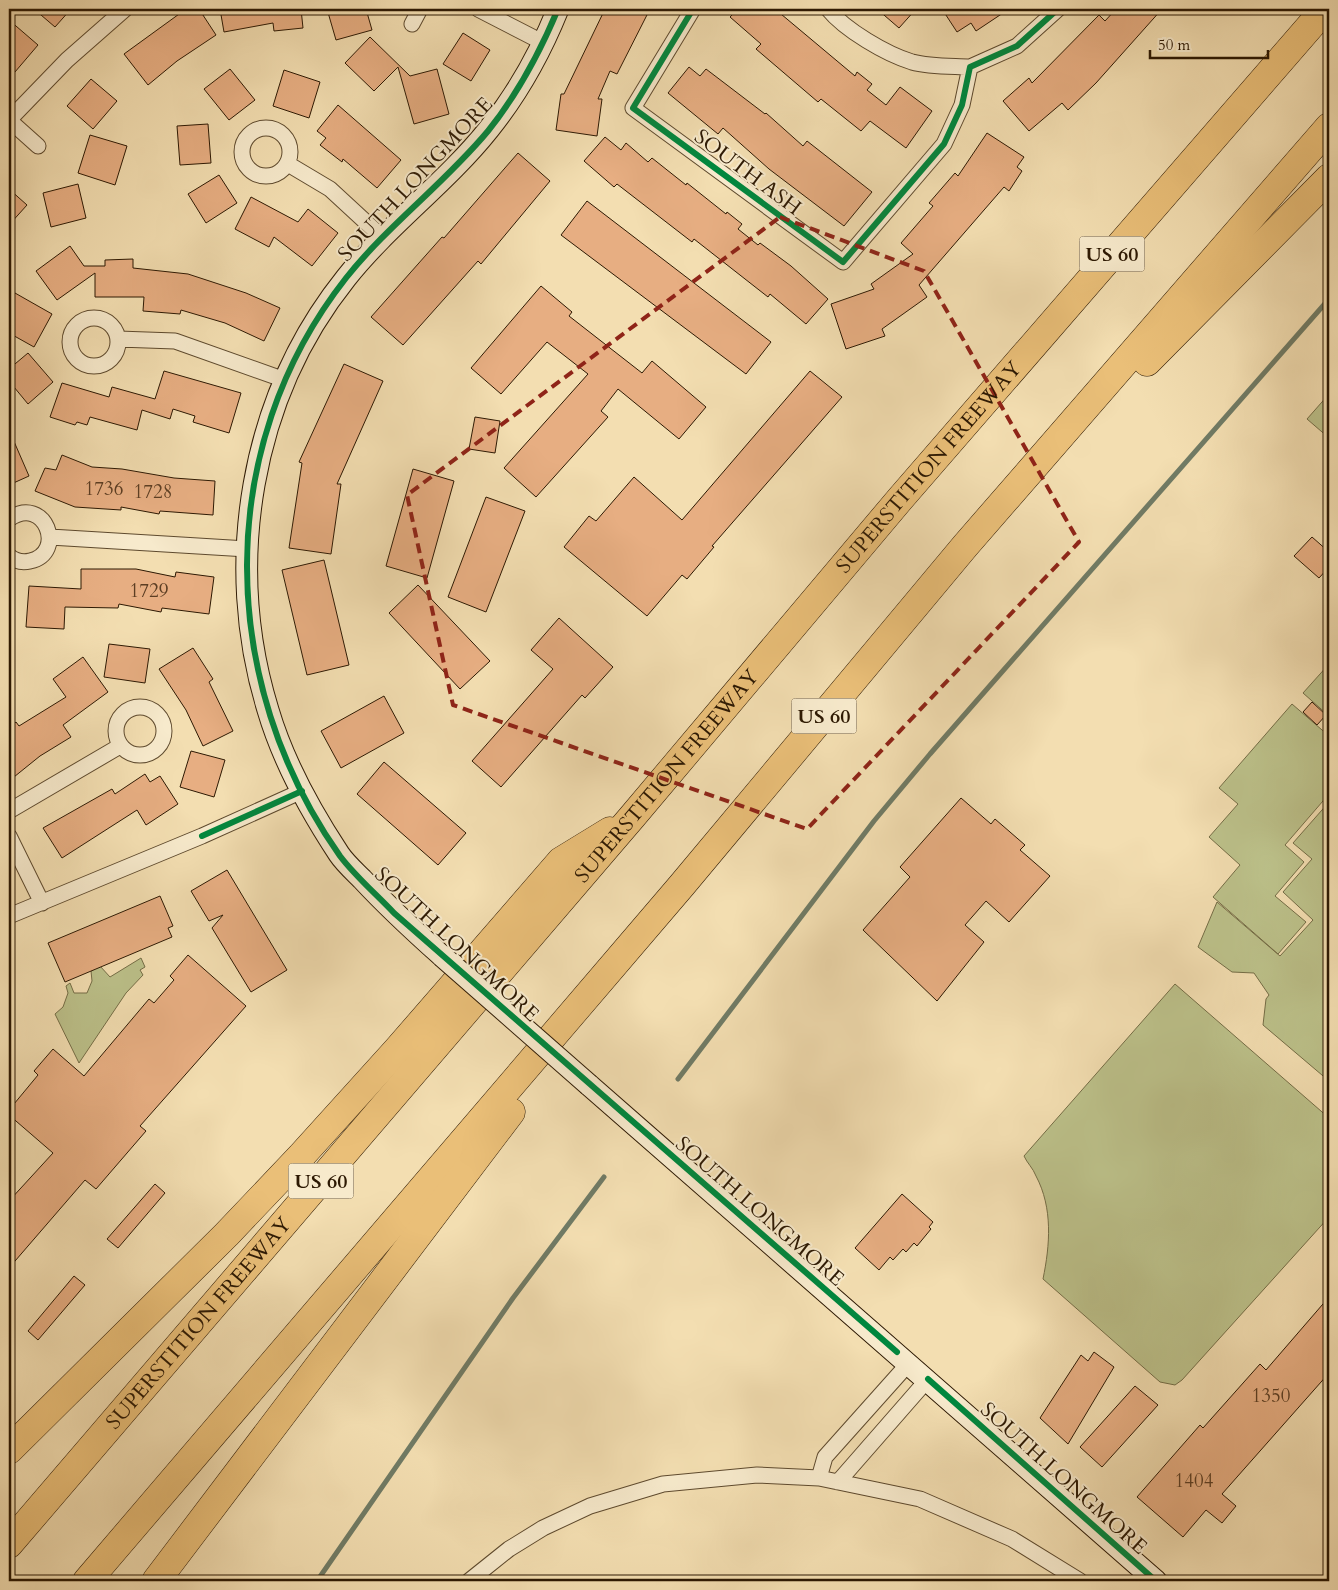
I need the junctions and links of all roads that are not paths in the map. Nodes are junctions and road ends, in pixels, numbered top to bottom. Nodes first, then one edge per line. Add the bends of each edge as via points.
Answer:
1 (125, 9) edge
2 (420, 9) edge
3 (478, 9) edge
4 (558, 9) edge
5 (692, 9) edge
6 (828, 9) edge
7 (1058, 9) edge
8 (1301, 9) edge
9 (1325, 9) edge
10 (412, 24) dead end
11 (544, 43) junction
12 (970, 67) junction
13 (9, 120) edge
14 (1329, 127) edge
15 (38, 146) dead end
16 (288, 164) dead end
17 (1329, 178) edge
18 (382, 237) junction
19 (118, 339) dead end
20 (286, 380) junction
21 (900, 498) junction
22 (9, 519) edge
23 (50, 537) junction
24 (965, 546) junction
25 (247, 549) junction
26 (9, 556) edge
27 (120, 746) dead end
28 (302, 791) junction
29 (9, 811) edge
30 (632, 817) junction
31 (9, 836) edge
32 (682, 885) junction
33 (42, 903) junction
34 (9, 916) edge
35 (909, 1363) junction
36 (928, 1379) junction
37 (9, 1450) edge
38 (818, 1478) junction
39 (838, 1482) junction
40 (9, 1544) edge
41 (87, 1581) edge
42 (156, 1581) edge
43 (469, 1581) edge
44 (1080, 1581) edge
45 (1156, 1581) edge

1 - 13 street via 67,60
2 - 10 street
3 - 11 street
4 - 11 street, SOUTH LONGMORE
5 - 12 street, SOUTH ASH via 633,108 843,262 944,144 962,105
6 - 12 street via 869,42 913,62
7 - 12 street via 1016,46
8 - 21 highway
9 - 21 highway, SUPERSTITION FREEWAY / US 60
11 - 18 street, SOUTH LONGMORE via 488,130
13 - 15 street
14 - 24 highway, US 60
16 - 18 street via 330,190
17 - 24 highway
18 - 20 street, SOUTH LONGMORE via 329,301
19 - 20 street via 175,341
20 - 25 street, SOUTH LONGMORE via 257,465
21 - 30 highway, SUPERSTITION FREEWAY / US 60
22 - 23 street via 22,513 35,515 46,524
23 - 25 street
23 - 26 street via 45,552 33,561 18,561
24 - 32 highway, US 60
25 - 28 street, SOUTH LONGMORE via 246,596 254,656 269,715
27 - 29 street
28 - 33 street
28 - 35 street, SOUTH LONGMORE, bridge via 341,857 394,913
30 - 37 highway via 561,861 295,1162
30 - 40 highway, SUPERSTITION FREEWAY / US 60
31 - 33 street
32 - 41 highway, US 60
32 - 42 highway
33 - 34 street
35 - 36 street, SOUTH LONGMORE
35 - 38 street via 825,1458
36 - 39 street
36 - 45 street, SOUTH LONGMORE
38 - 39 street
38 - 43 street via 757,1475 663,1484 590,1506 543,1528 509,1549
39 - 44 street via 920,1499 1012,1539

